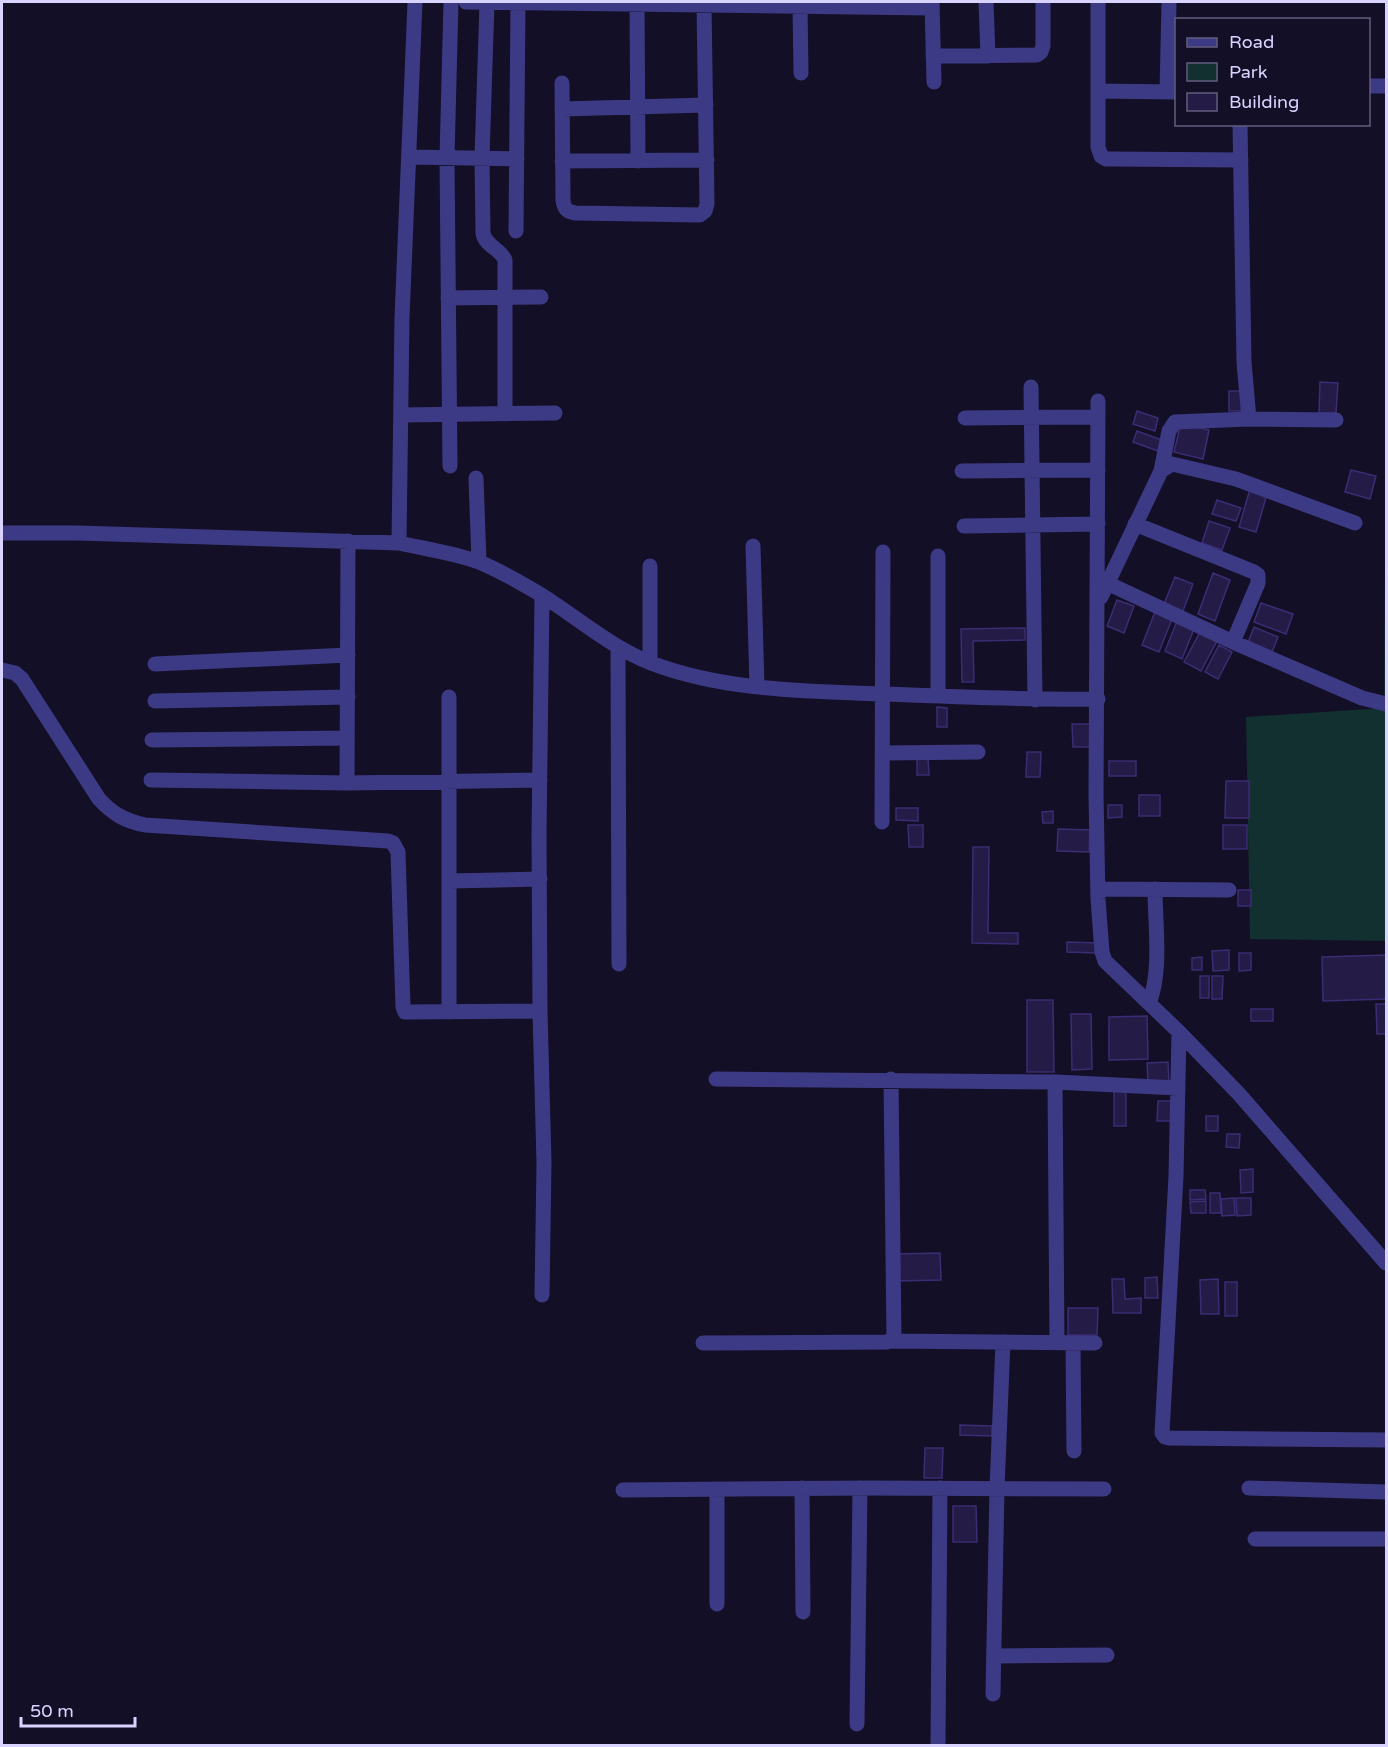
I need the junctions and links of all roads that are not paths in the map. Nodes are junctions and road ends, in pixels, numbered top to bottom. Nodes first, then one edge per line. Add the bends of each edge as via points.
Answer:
1 (416, 2) edge
2 (451, 2) edge
3 (466, 2) edge
4 (487, 2) edge
5 (518, 2) edge
6 (987, 2) edge
7 (1043, 2) edge
8 (1098, 2) edge
9 (1169, 2) edge
10 (637, 3) edge
11 (704, 4) junction
12 (932, 5) edge
13 (800, 6) junction
14 (933, 56) junction
15 (988, 56) junction
16 (801, 73) dead end
17 (934, 82) dead end
18 (562, 83) dead end
19 (1370, 86) edge
20 (1386, 86) edge
21 (1098, 91) junction
22 (1172, 92) edge
23 (706, 105) junction
24 (639, 107) junction
25 (562, 109) junction
26 (1240, 126) edge
27 (410, 157) junction
28 (447, 158) junction
29 (482, 158) junction
30 (517, 159) junction
31 (706, 160) junction
32 (1241, 160) junction
33 (562, 161) junction
34 (639, 161) junction
35 (516, 231) dead end
36 (541, 297) dead end
37 (448, 298) junction
38 (505, 298) junction
39 (1031, 387) dead end
40 (1098, 400) dead end
41 (555, 413) dead end
42 (505, 414) junction
43 (401, 415) junction
44 (449, 415) junction
45 (1098, 417) junction
46 (965, 418) dead end
47 (1032, 418) junction
48 (1249, 419) junction
49 (1336, 420) dead end
50 (450, 466) dead end
51 (1098, 470) junction
52 (963, 471) dead end
53 (1033, 471) junction
54 (1161, 471) junction
55 (476, 478) dead end
56 (1355, 523) dead end
57 (1098, 524) junction
58 (1135, 524) junction
59 (1033, 525) junction
60 (964, 526) dead end
61 (2, 533) edge
62 (348, 542) junction
63 (399, 543) junction
64 (753, 546) dead end
65 (883, 552) dead end
66 (938, 556) dead end
67 (479, 562) junction
68 (650, 566) dead end
69 (1107, 583) junction
70 (542, 596) junction
71 (1098, 602) junction
72 (1233, 642) junction
73 (618, 648) junction
74 (348, 655) junction
75 (650, 662) junction
76 (155, 664) dead end
77 (2, 670) edge
78 (757, 686) junction
79 (883, 694) junction
80 (938, 696) junction
81 (348, 697) junction
82 (449, 698) dead end
83 (1098, 699) junction
84 (1035, 700) junction
85 (154, 701) dead end
86 (1386, 704) edge
87 (347, 738) junction
88 (152, 740) dead end
89 (978, 752) dead end
90 (883, 753) junction
91 (151, 780) dead end
92 (540, 780) junction
93 (449, 781) junction
94 (347, 783) junction
95 (882, 822) dead end
96 (540, 879) junction
97 (449, 881) junction
98 (1098, 889) junction
99 (1155, 889) junction
100 (1229, 890) dead end
101 (619, 964) dead end
102 (1149, 1003) junction
103 (540, 1011) junction
104 (449, 1012) junction
105 (1179, 1032) junction
106 (716, 1078) dead end
107 (891, 1079) junction
108 (1055, 1082) junction
109 (1178, 1088) junction
110 (1386, 1263) edge
111 (542, 1295) dead end
112 (891, 1341) junction
113 (1003, 1342) junction
114 (703, 1343) dead end
115 (1057, 1343) junction
116 (1073, 1343) junction
117 (1095, 1343) dead end
118 (1386, 1440) edge
119 (1074, 1451) dead end
120 (802, 1488) junction
121 (860, 1488) junction
122 (940, 1488) junction
123 (997, 1488) junction
124 (1249, 1488) dead end
125 (717, 1489) junction
126 (1104, 1489) dead end
127 (623, 1490) dead end
128 (1386, 1492) edge
129 (1255, 1539) dead end
130 (1386, 1539) edge
131 (717, 1604) dead end
132 (803, 1612) dead end
133 (1107, 1655) dead end
134 (994, 1656) junction
135 (993, 1694) dead end
136 (857, 1724) dead end
137 (938, 1742) dead end

1 - 27 street
2 - 28 street
3 - 4 street
4 - 5 street
4 - 29 street
5 - 10 street
5 - 30 street
6 - 15 street
7 - 15 street via 1041,52 1030,56
8 - 21 street
9 - 22 street
10 - 11 street
10 - 24 street
11 - 13 street
11 - 23 street
12 - 13 street
12 - 14 street
13 - 16 street
14 - 15 street
14 - 17 street
18 - 25 street
19 - 20 street
21 - 22 street
21 - 32 street via 1098,147 1106,159
23 - 24 street
23 - 31 street
24 - 25 street
24 - 34 street
25 - 33 street
26 - 32 street
27 - 28 street
27 - 43 street
28 - 29 street
28 - 37 street
29 - 30 street
29 - 38 street via 484,238 504,257
30 - 35 street
31 - 33 street via 705,211 690,216 567,211
31 - 34 street
32 - 48 street via 1244,362
33 - 34 street
36 - 38 street
37 - 38 street
37 - 44 street
38 - 42 street
39 - 47 street
40 - 45 street
41 - 42 street
42 - 44 street
43 - 44 street
43 - 63 street
44 - 50 street
45 - 47 street
45 - 51 street
46 - 47 street
47 - 53 street
48 - 49 street
48 - 54 street via 1174,422
51 - 53 street
51 - 57 street
52 - 53 street
53 - 59 street
54 - 56 street via 1180,465 1236,479
54 - 58 street
55 - 67 street
57 - 59 street
57 - 71 street
58 - 69 street
58 - 72 street via 1258,576
59 - 60 street
59 - 84 street
61 - 62 street
62 - 63 street
62 - 74 street
63 - 67 street
64 - 78 street
65 - 79 street
66 - 80 street
67 - 70 street
68 - 75 street
69 - 71 street
69 - 72 street
70 - 73 street
70 - 92 street
71 - 83 street
72 - 86 street via 1362,698
73 - 75 street
73 - 101 street
74 - 76 street
74 - 81 street
75 - 78 street via 697,676
77 - 104 street via 22,678 99,799 128,822 393,843 398,852 403,1010
78 - 79 street
79 - 80 street
79 - 90 street
80 - 84 street
81 - 85 street
81 - 87 street
82 - 93 street
83 - 84 street
83 - 98 street
87 - 88 street
87 - 94 street
89 - 90 street
90 - 95 street
91 - 94 street
92 - 93 street
92 - 96 street
93 - 94 street
93 - 97 street
96 - 97 street
96 - 103 street
97 - 104 street
98 - 99 street
98 - 102 street via 1105,961
99 - 100 street
99 - 102 street via 1155,984
102 - 105 street
103 - 104 street
103 - 111 street
105 - 109 street
105 - 110 street via 1246,1102
106 - 107 street
107 - 108 street
107 - 112 street via 895,1335
108 - 109 street
108 - 115 street
109 - 118 street via 1162,1433 1169,1438
112 - 113 street
112 - 114 street
113 - 115 street
113 - 123 street
115 - 116 street
116 - 117 street
116 - 119 street
120 - 121 street
120 - 125 street
120 - 132 street
121 - 122 street
121 - 136 street
122 - 123 street
122 - 137 street
123 - 126 street
123 - 134 street
124 - 128 street
125 - 127 street
125 - 131 street
129 - 130 street
133 - 134 street
134 - 135 street

